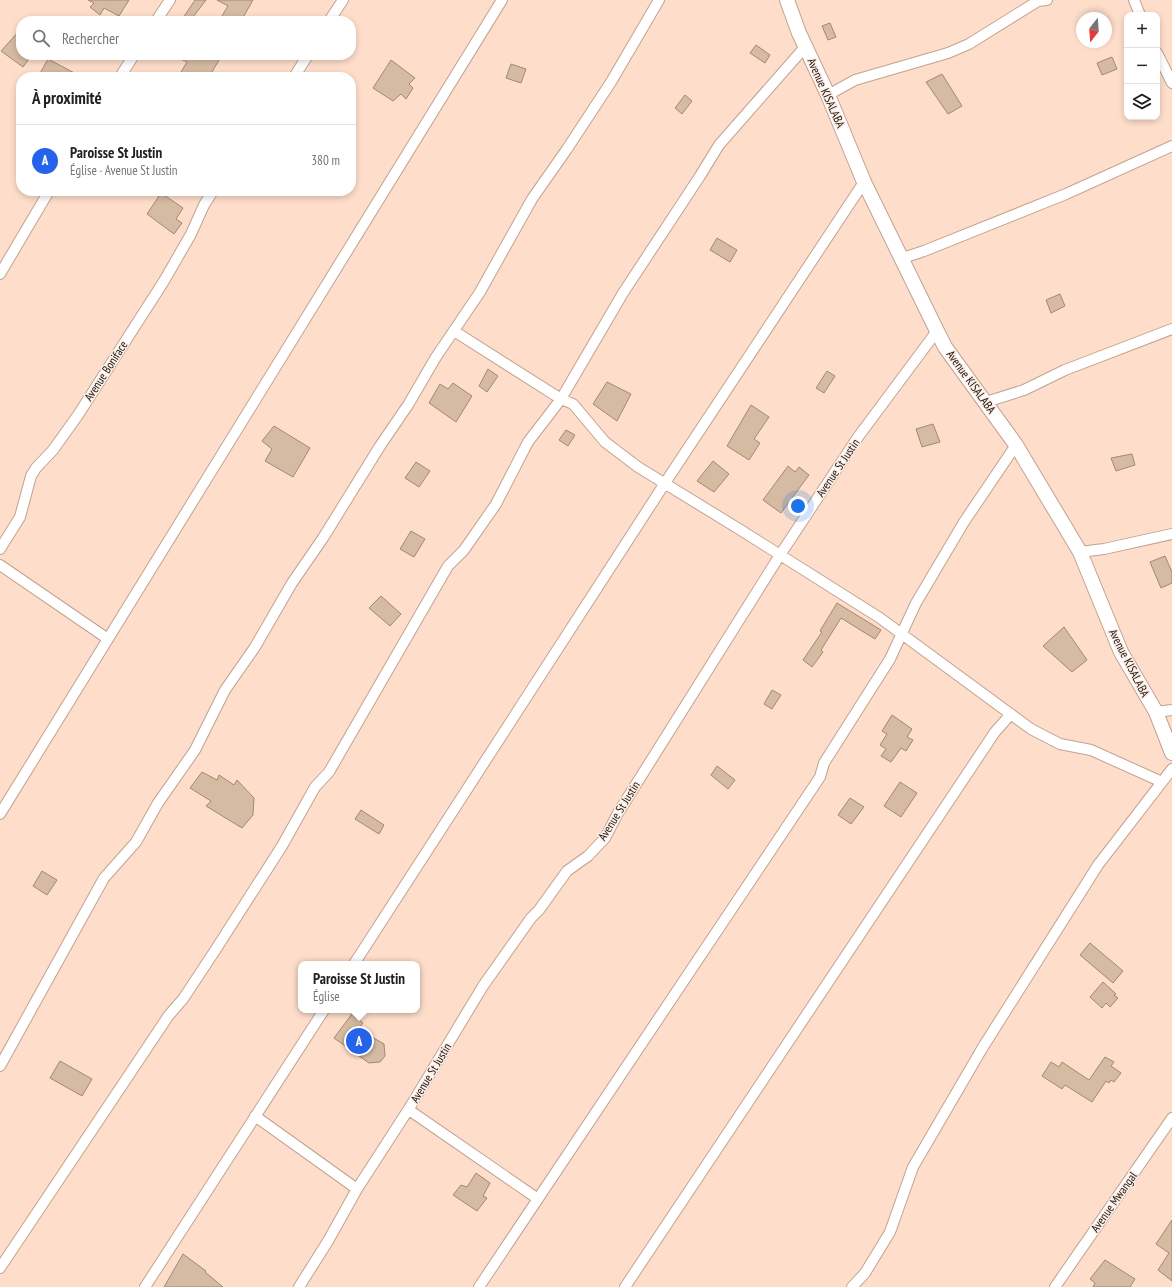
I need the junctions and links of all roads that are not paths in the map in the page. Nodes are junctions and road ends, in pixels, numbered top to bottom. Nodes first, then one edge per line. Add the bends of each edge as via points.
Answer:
1 (170, 0) edge
2 (343, 0) edge
3 (502, 0) edge
4 (658, 0) edge
5 (787, 0) edge
6 (1047, 0) edge
7 (1134, 0) edge
8 (1139, 12) edge
9 (159, 16) edge
10 (333, 16) edge
11 (805, 47) junction
12 (1160, 59) edge
13 (131, 60) edge
14 (305, 60) edge
15 (123, 72) edge
16 (297, 72) edge
17 (1172, 83) edge
18 (828, 95) junction
19 (1172, 146) edge
20 (864, 182) junction
21 (46, 196) edge
22 (210, 196) edge
23 (900, 259) junction
24 (0, 274) edge
25 (1172, 329) edge
26 (454, 331) junction
27 (937, 331) junction
28 (561, 399) junction
29 (986, 402) junction
30 (1016, 445) junction
31 (665, 483) junction
32 (1172, 534) edge
33 (0, 550) edge
34 (1080, 552) junction
35 (780, 555) junction
36 (0, 565) edge
37 (902, 634) junction
38 (108, 639) junction
39 (1172, 710) edge
40 (1156, 712) junction
41 (1011, 714) junction
42 (1172, 753) edge
43 (1172, 769) edge
44 (1162, 782) junction
45 (0, 814) edge
46 (356, 961) edge
47 (322, 1013) edge
48 (0, 1066) edge
49 (409, 1110) junction
50 (255, 1116) junction
51 (1172, 1118) edge
52 (357, 1189) junction
53 (538, 1199) junction
54 (0, 1268) edge
55 (145, 1287) edge
56 (299, 1287) edge
57 (479, 1287) edge
58 (625, 1287) edge
59 (852, 1287) edge
60 (1055, 1287) edge

1 - 9 street
2 - 10 street
3 - 38 street
4 - 26 street via 611,82 532,199 480,292
5 - 11 street, Avenue KISALABA
6 - 18 street via 1038,1 969,44 948,53 855,80
7 - 8 street
11 - 18 street, Avenue KISALABA
11 - 28 street via 719,145 623,293
12 - 17 street
13 - 15 street
14 - 16 street
18 - 20 street, Avenue KISALABA
19 - 23 street via 1066,194
20 - 23 street, Avenue KISALABA
20 - 31 street
21 - 24 street
22 - 33 street, Avenue Boniface via 164,281 78,415 53,450 36,468 20,516
23 - 27 street, Avenue KISALABA
25 - 29 street via 1066,370 1024,390
26 - 28 street
26 - 48 street via 292,583 255,647 225,690 195,750 158,803 136,842 104,878
27 - 29 street, Avenue KISALABA
27 - 35 street, Avenue St Justin via 858,437
28 - 31 street via 573,404 605,442 638,467
28 - 54 street via 528,442 496,504 464,550 448,566 329,772 315,787 282,846 216,949
29 - 30 street, Avenue KISALABA
30 - 34 street, Avenue KISALABA
30 - 37 street via 964,522 916,603
31 - 35 street
31 - 46 street
32 - 34 street
34 - 40 street, Avenue KISALABA via 1120,652
35 - 37 street
35 - 49 street, Avenue St Justin via 618,813 605,838 588,856 567,871 531,918 483,986
36 - 38 street
37 - 41 street
37 - 53 street via 890,659 824,763 820,777
38 - 45 street
39 - 40 street
40 - 42 street, Avenue KISALABA
41 - 44 street via 1031,729 1060,744 1091,750
41 - 58 street via 995,732
43 - 44 street
44 - 59 street via 1098,865 983,1047 914,1167 890,1232 866,1273
47 - 50 street
49 - 52 street, Avenue St Justin
49 - 53 street
50 - 52 street
50 - 55 street
51 - 60 street, Avenue Mwangal
52 - 56 street, Avenue St Justin via 328,1242
53 - 57 street

